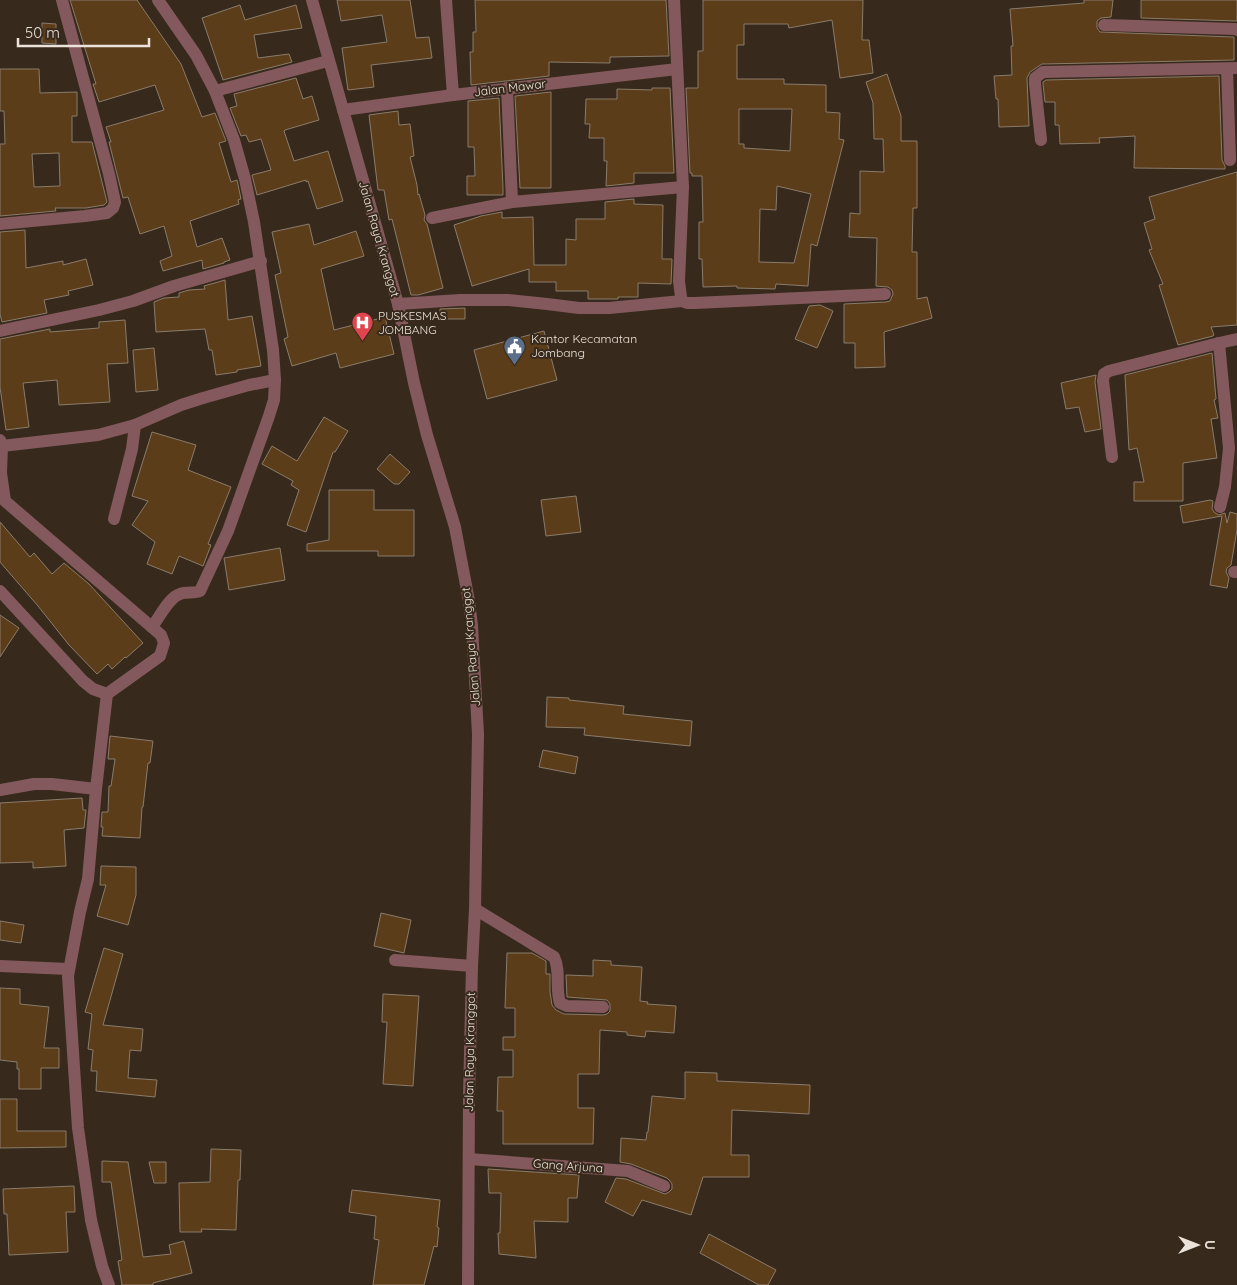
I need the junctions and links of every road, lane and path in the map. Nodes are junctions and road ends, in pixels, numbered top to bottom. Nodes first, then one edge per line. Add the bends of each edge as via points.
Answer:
1 (62, 0) edge
2 (158, 0) edge
3 (312, 0) edge
4 (446, 0) edge
5 (674, 0) edge
6 (1104, 25) dead end
7 (1237, 30) edge
8 (328, 61) junction
9 (1232, 68) edge
10 (678, 69) junction
11 (507, 88) junction
12 (216, 91) junction
13 (453, 95) junction
14 (343, 110) junction
15 (1042, 140) dead end
16 (1230, 160) dead end
17 (683, 187) junction
18 (512, 202) junction
19 (432, 218) dead end
20 (0, 224) edge
21 (260, 261) junction
22 (885, 294) dead end
23 (682, 301) junction
24 (398, 304) junction
25 (0, 331) edge
26 (1237, 339) edge
27 (1219, 343) junction
28 (275, 380) junction
29 (135, 425) junction
30 (1, 442) edge
31 (1112, 458) dead end
32 (2, 502) edge
33 (1220, 508) dead end
34 (114, 519) dead end
35 (1, 594) edge
36 (152, 627) junction
37 (107, 694) junction
38 (96, 789) junction
39 (0, 790) edge
40 (475, 909) junction
41 (395, 960) dead end
42 (0, 966) edge
43 (472, 966) junction
44 (68, 969) junction
45 (603, 1007) dead end
46 (469, 1159) junction
47 (664, 1186) dead end
48 (108, 1285) edge
49 (468, 1285) edge

1 - 20 street via 115,202 107,213
2 - 12 street
3 - 8 street, Jalan Raya Kranggot
4 - 13 street
5 - 10 street
6 - 7 street
8 - 12 street
8 - 14 street, Jalan Raya Kranggot
9 - 15 street via 1043,72 1035,78
9 - 16 street
10 - 11 street, Jalan Mawar
10 - 17 street
11 - 13 street, Jalan Mawar
11 - 18 street
12 - 21 street via 234,140
13 - 14 street, Jalan Mawar
14 - 24 street, Jalan Raya Kranggot
17 - 18 street
17 - 23 street
18 - 19 street
21 - 25 street via 133,301
21 - 28 street
22 - 23 street
23 - 24 street via 609,308 489,300
24 - 40 street, Jalan Raya Kranggot via 427,435 455,527 469,601 478,734
26 - 27 street
27 - 31 street via 1104,374
27 - 33 street via 1229,448
28 - 29 street via 181,405
28 - 36 street via 269,416 228,531 202,586 198,592 176,596
29 - 30 street via 98,435
29 - 34 street
30 - 32 street
32 - 36 street
35 - 37 street via 83,681
36 - 37 street via 164,643 160,656
37 - 38 street
38 - 39 street via 34,784
38 - 44 street via 88,879
40 - 43 street, Jalan Raya Kranggot
40 - 45 street via 554,957 560,1002 567,1006
41 - 43 street
42 - 44 street
43 - 46 street, Jalan Raya Kranggot
44 - 48 street via 78,1128 91,1220
46 - 47 street, Gang Arjuna via 628,1171
46 - 49 street, Jalan Raya Kranggot

